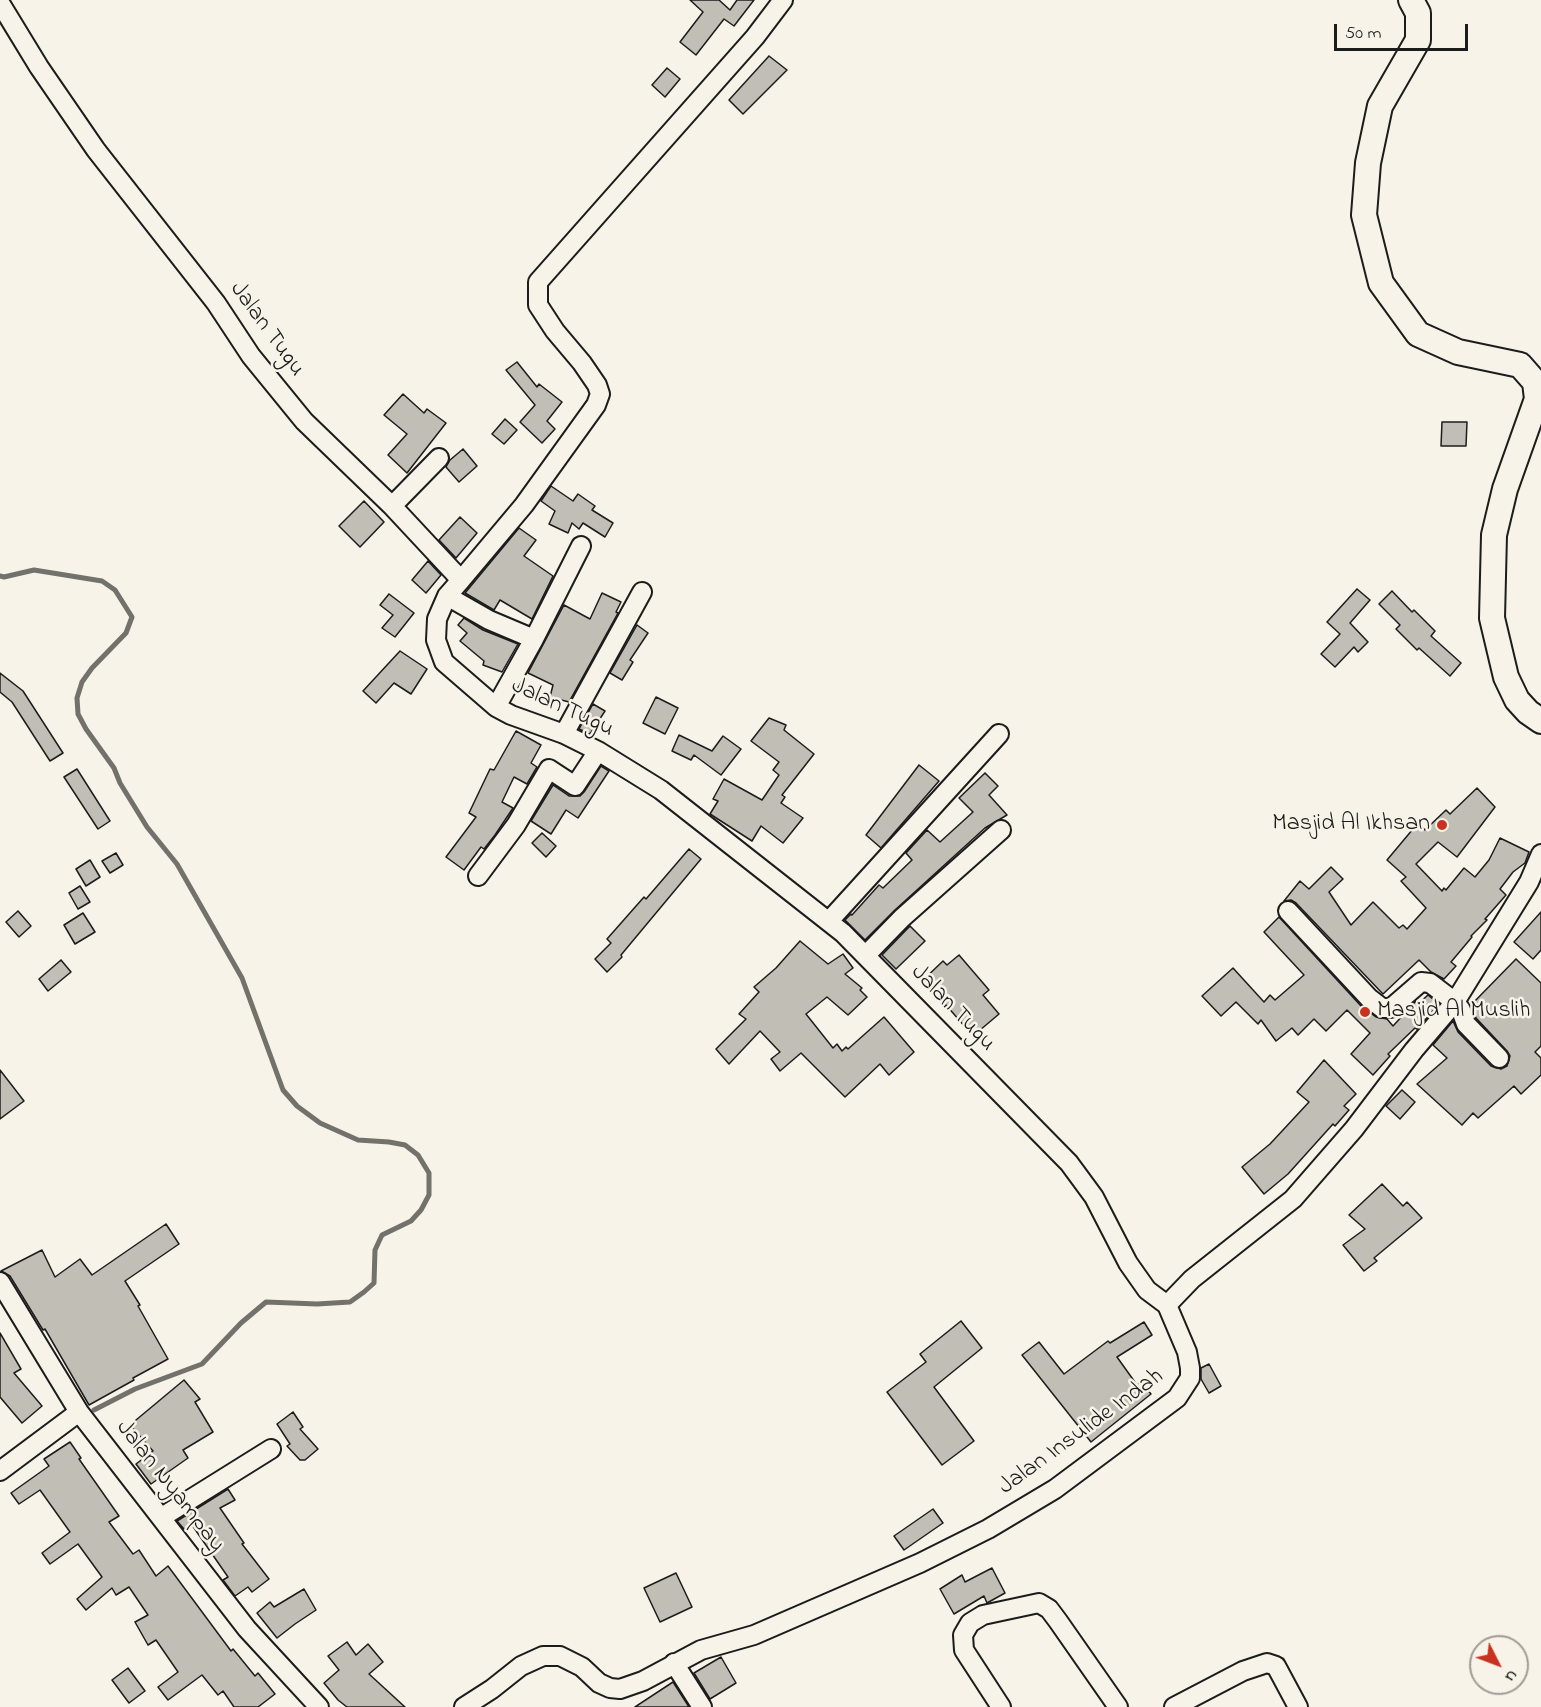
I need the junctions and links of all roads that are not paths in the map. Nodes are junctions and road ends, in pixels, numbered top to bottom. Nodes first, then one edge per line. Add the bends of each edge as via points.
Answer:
1 (783, 0) edge
2 (1411, 0) edge
3 (0, 3) edge
4 (439, 458) dead end
5 (392, 506) junction
6 (581, 546) dead end
7 (461, 580) junction
8 (642, 592) dead end
9 (447, 596) junction
10 (534, 639) junction
11 (496, 707) junction
12 (1541, 721) edge
13 (564, 734) junction
14 (999, 734) dead end
15 (598, 751) junction
16 (1001, 831) dead end
17 (1541, 854) edge
18 (478, 876) dead end
19 (1288, 911) dead end
20 (829, 921) junction
21 (866, 955) junction
22 (1455, 1002) junction
23 (1499, 1058) dead end
24 (0, 1282) edge
25 (1167, 1305) junction
26 (79, 1412) junction
27 (271, 1449) dead end
28 (0, 1471) edge
29 (162, 1518) junction
30 (674, 1663) junction
31 (320, 1707) edge
32 (464, 1707) edge
33 (702, 1707) edge
34 (1001, 1707) edge
35 (1118, 1707) edge
36 (1174, 1707) edge
37 (1298, 1707) edge

1 - 7 street via 755,37 538,282 538,304 600,394 524,505
2 - 12 main road via 1418,12 1418,40 1380,106 1368,163 1364,215 1381,283 1418,334 1458,352 1520,365 1535,382 1537,399 1505,489 1494,535 1492,618 1509,685 1517,700
3 - 5 street, Jalan Tugu via 96,150 216,303 251,356 304,421
4 - 5 street
5 - 7 street, Jalan Tugu
6 - 10 street
7 - 9 street, Jalan Tugu
8 - 13 street
9 - 10 street
9 - 11 street, Jalan Tugu via 437,619 436,640 444,662
10 - 11 street
11 - 13 street, Jalan Tugu
13 - 15 street, Jalan Tugu
14 - 20 street
15 - 18 street via 575,786 549,769 516,825
15 - 20 street, Jalan Tugu via 661,790
16 - 21 street
17 - 22 street via 1523,892
19 - 22 street via 1382,1008 1391,1008 1421,982 1430,983
20 - 21 street, Jalan Tugu
21 - 25 street, Jalan Tugu via 1069,1163 1094,1197 1128,1263 1147,1290
22 - 23 street via 1466,1024
22 - 25 street via 1293,1199 1192,1280
24 - 26 street, Jalan Nyampay
25 - 30 street, Jalan Insulide Indah via 1187,1352 1190,1378 1184,1389 1055,1489 921,1563 754,1635 700,1650
26 - 28 street
26 - 29 street, Jalan Nyampay
27 - 29 street
29 - 31 street, Jalan Nyampay via 247,1629
30 - 32 street, Jalan Insulide Indah via 643,1682 620,1689 599,1683 582,1667 560,1656 543,1656 521,1666
30 - 33 street
34 - 35 street via 964,1650 963,1635 970,1623 983,1615 1039,1603 1049,1609
36 - 37 street via 1243,1671 1267,1663 1276,1666

